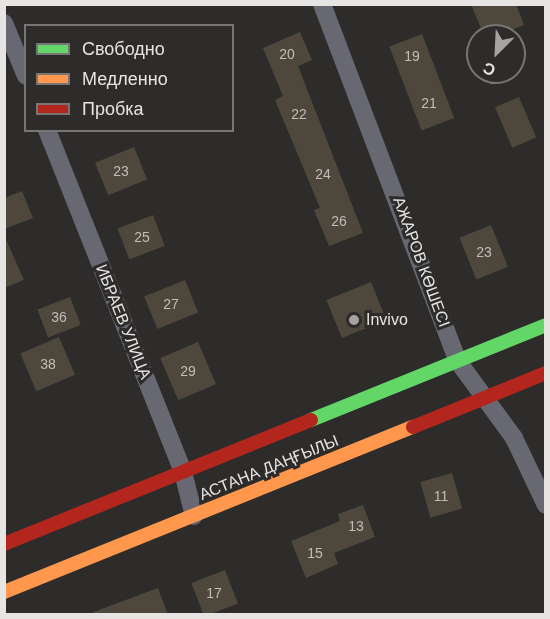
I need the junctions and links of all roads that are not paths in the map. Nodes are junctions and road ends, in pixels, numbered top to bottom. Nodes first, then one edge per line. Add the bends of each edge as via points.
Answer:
1 (322, 4) edge
2 (4, 23) edge
3 (24, 71) edge
4 (48, 132) edge
5 (546, 325) edge
6 (457, 360) junction
7 (546, 373) edge
8 (485, 399) junction
9 (183, 472) junction
10 (546, 505) edge
11 (194, 516) junction
12 (4, 544) edge
13 (4, 592) edge

1 - 6 street, АЖАРОВ КӨШЕСІ
2 - 3 street
4 - 9 street, ИБРАЕВ УЛИЦА
5 - 6 street, АСТАНА ДАҢҒЫЛЫ
6 - 8 street, АЖАРОВ КӨШЕСІ
6 - 9 street, АСТАНА ДАҢҒЫЛЫ
7 - 8 street, АСТАНА ДАҢҒЫЛЫ
8 - 10 street, АЖАРОВ КӨШЕСІ via 514,438
8 - 11 street, АСТАНА ДАҢҒЫЛЫ
9 - 11 street, ИБРАЕВ УЛИЦА
9 - 12 street, АСТАНА ДАҢҒЫЛЫ
11 - 13 street, АСТАНА ДАҢҒЫЛЫ

